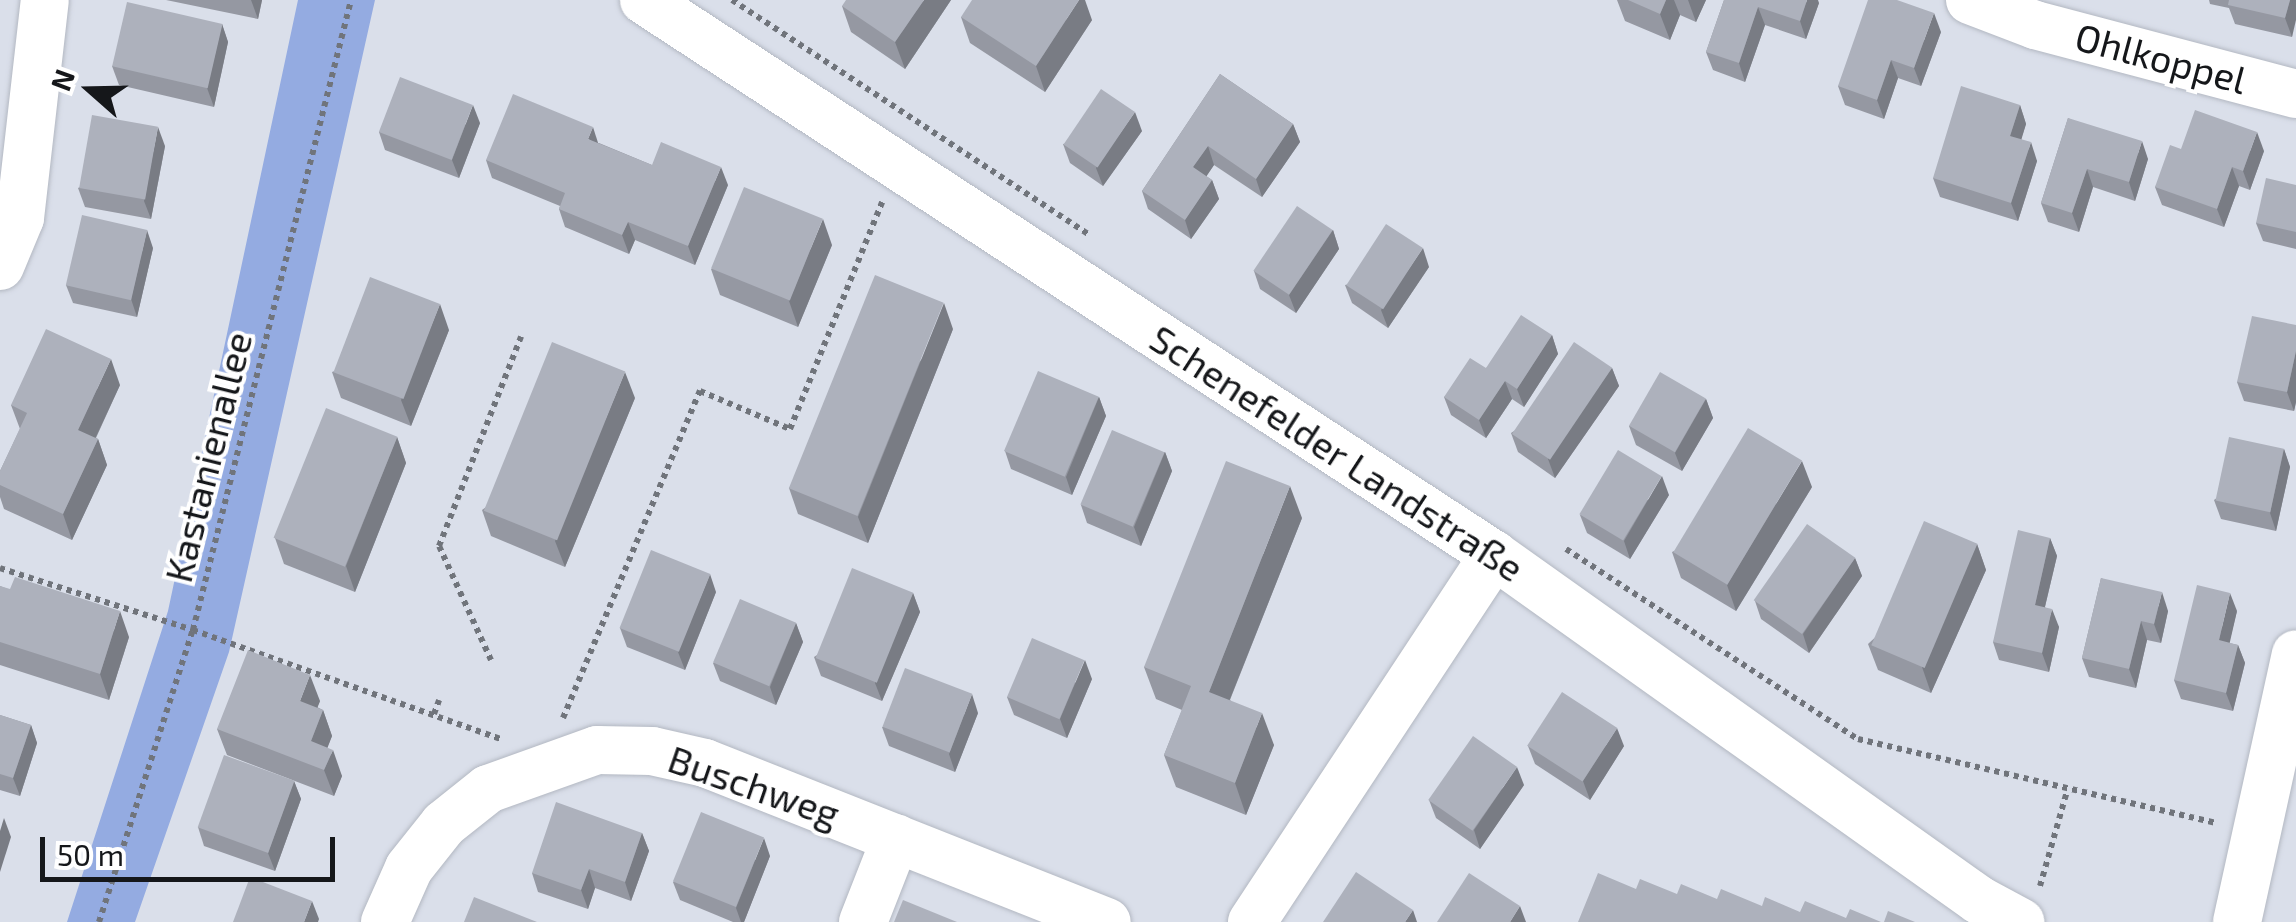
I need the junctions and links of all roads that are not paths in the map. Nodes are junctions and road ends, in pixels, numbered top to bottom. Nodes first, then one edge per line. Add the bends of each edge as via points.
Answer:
1 (45, 0) edge
2 (644, 0) edge
3 (1970, 0) edge
4 (2296, 94) edge
5 (0, 266) edge
6 (1494, 555) junction
7 (2296, 654) edge
8 (896, 838) junction
9 (2028, 913) edge
10 (385, 922) edge
11 (863, 922) edge
12 (1108, 922) edge
13 (1252, 922) edge
14 (2238, 922) edge

1 - 5 street via 20,218
2 - 6 street, Schenefelder Landstraße
3 - 4 street, Ohlkoppel via 2035,25
6 - 9 street, Schenefelder Landstraße via 1979,900
6 - 13 street
7 - 14 street
8 - 10 street, Buschweg via 705,763 652,750 596,750 488,789 444,824 409,868
8 - 11 street
8 - 12 street, Buschweg

